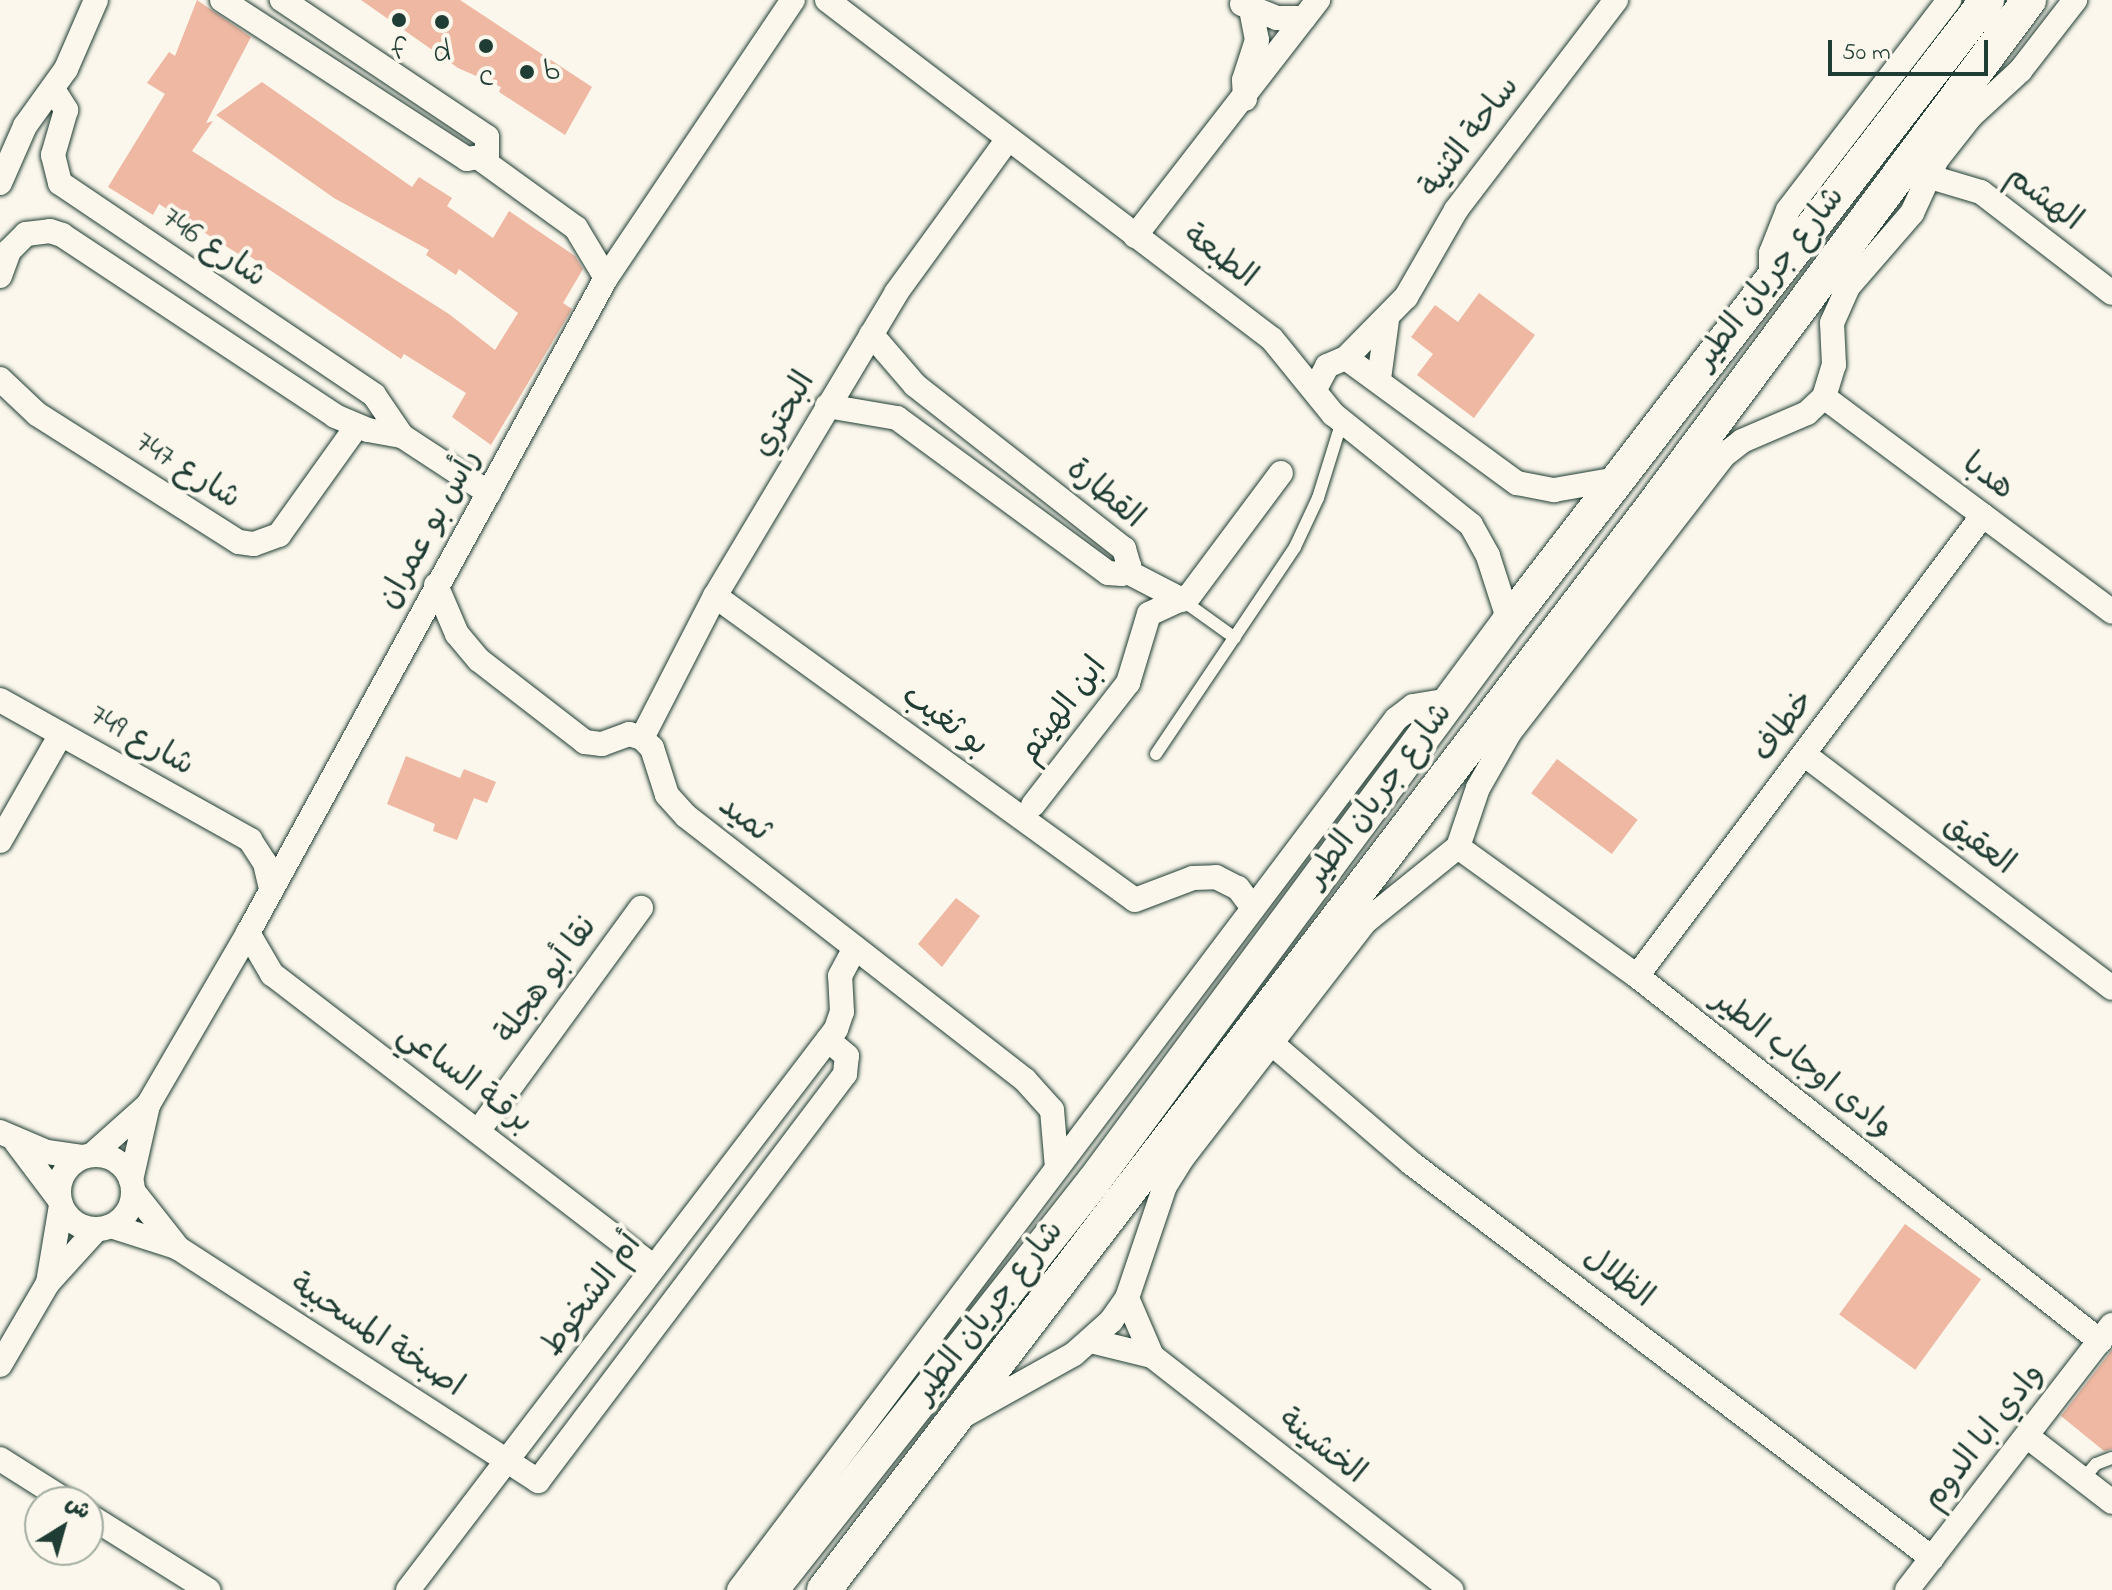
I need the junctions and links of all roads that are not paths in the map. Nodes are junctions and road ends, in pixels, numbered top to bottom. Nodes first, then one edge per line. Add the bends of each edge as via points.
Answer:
1 (96, 0) edge
2 (222, 0) edge
3 (282, 0) edge
4 (793, 0) edge
5 (827, 0) edge
6 (1616, 0) edge
7 (1949, 0) edge
8 (1987, 0) edge
9 (2029, 0) edge
10 (2075, 0) edge
11 (1244, 4) edge
12 (1311, 9) edge
13 (53, 89) junction
14 (1245, 99) junction
15 (1007, 140) junction
16 (482, 160) junction
17 (1927, 176) junction
18 (0, 183) edge
19 (1135, 236) junction
20 (1848, 266) junction
21 (186, 271) junction
22 (0, 276) edge
23 (606, 278) junction
24 (1771, 278) junction
25 (2112, 293) edge
26 (165, 302) junction
27 (1387, 320) junction
28 (871, 334) junction
29 (1346, 358) junction
30 (0, 379) edge
31 (1379, 379) junction
32 (1315, 389) junction
33 (1824, 397) junction
34 (827, 406) junction
35 (1342, 421) junction
36 (357, 426) junction
37 (402, 436) junction
38 (1281, 473) dead end
39 (1617, 479) junction
40 (489, 493) junction
41 (1983, 515) junction
42 (1557, 558) junction
43 (1126, 571) junction
44 (436, 585) junction
45 (1591, 586) junction
46 (715, 596) junction
47 (1182, 600) junction
48 (2112, 612) edge
49 (1509, 621) junction
50 (1235, 638) junction
51 (0, 700) edge
52 (1450, 700) junction
53 (61, 734) junction
54 (642, 738) junction
55 (1156, 754) dead end
56 (1805, 755) junction
57 (1033, 805) dead end
58 (305, 826) junction
59 (250, 840) junction
60 (0, 841) edge
61 (1458, 847) junction
62 (271, 890) junction
63 (641, 908) dead end
64 (1253, 908) junction
65 (248, 933) junction
66 (855, 948) junction
67 (1637, 976) junction
68 (2112, 988) edge
69 (828, 1040) junction
70 (1270, 1042) junction
71 (792, 1090) junction
72 (148, 1105) junction
73 (818, 1109) junction
74 (1052, 1110) junction
75 (1098, 1114) junction
76 (479, 1130) junction
77 (7, 1136) edge
78 (87, 1155) junction
79 (1057, 1168) junction
80 (132, 1186) junction
81 (60, 1202) junction
82 (703, 1205) junction
83 (729, 1225) junction
84 (104, 1228) junction
85 (178, 1248) junction
86 (654, 1267) junction
87 (48, 1283) junction
88 (1127, 1298) junction
89 (2106, 1333) edge
90 (1091, 1341) junction
91 (1152, 1356) junction
92 (0, 1365) edge
93 (948, 1424) junction
94 (2028, 1437) junction
95 (2112, 1458) edge
96 (0, 1459) edge
97 (508, 1461) junction
98 (2083, 1479) junction
99 (538, 1481) joint
100 (43, 1486) edge
101 (2112, 1502) edge
102 (818, 1508) junction
103 (104, 1525) edge
104 (1932, 1558) junction
105 (1442, 1587) edge
106 (208, 1590) edge
107 (408, 1590) edge
108 (739, 1590) edge
109 (771, 1590) edge
110 (824, 1590) edge
111 (1907, 1590) edge

1 - 13 street
2 - 16 street via 467,159
3 - 16 street via 487,137 491,148
4 - 23 street, رأس بو عمران
5 - 15 street, الطبعة
6 - 27 street, ساحة الثنية via 1465,198 1415,285
7 - 24 street via 1788,210 1771,253
8 - 24 street, شارع جريان الطير
9 - 20 street, شارع جريان الطير
10 - 17 street, شارع جريان الطير via 2015,77 1971,116
11 - 12 street via 1277,18
11 - 14 street via 1257,40 1244,80
12 - 14 street
13 - 18 street via 25,126
13 - 21 street, شارع 746 via 66,110 53,155 60,183
14 - 19 street
15 - 19 street, الطبعة
15 - 28 street, البحتري via 921,255
16 - 23 street via 576,228
17 - 20 street, شارع جريان الطير via 1912,213
17 - 25 street, الهشم via 1981,192
19 - 32 street, الطبعة via 1272,339
20 - 33 street, شارع جريان الطير via 1834,312 1833,376
20 - 45 street, شارع جريان الطير
21 - 26 street
21 - 37 street, شارع 746 via 374,395 392,413
22 - 26 street, شارع 746 via 16,241 50,231
23 - 40 street, رأس بو عمران
24 - 39 street, شارع جريان الطير
26 - 36 street, شارع 746
27 - 29 street, ساحة الثنية
27 - 31 street
28 - 34 street, البحتري
28 - 43 street, القطارة via 915,385 1124,549 1131,560
29 - 31 street
29 - 32 street, ساحة الثنية via 1327,366
30 - 36 street, شارع 747 via 37,414 239,542 267,541 289,525
31 - 39 street via 1517,483 1554,490
32 - 35 street, الطبعة
33 - 41 street, هدبا
33 - 61 street, شارع جريان الطير via 1807,413 1742,441 1723,456 1510,732 1478,788
34 - 43 street, القطارة via 897,418 1102,569 1112,575
34 - 46 street, البحتري
35 - 49 street, الطبعة via 1471,525
35 - 50 lane via 1318,498 1295,547
36 - 37 street, شارع 746
37 - 40 street, شارع 746
38 - 47 street, ابن الهيثم
39 - 42 street, شارع جريان الطير
40 - 44 street, رأس بو عمران
41 - 48 street, هدبا
41 - 56 street, خطاف
42 - 45 street
42 - 49 street, شارع جريان الطير
43 - 47 street
44 - 54 street via 465,646 581,739 596,745 629,734
44 - 58 street, رأس بو عمران
45 - 93 street, شارع جريان الطير
46 - 54 street, البحتري
46 - 64 street, بو ثغيب via 1135,900 1193,878 1216,877 1238,888
47 - 50 lane
47 - 57 street, ابن الهيثم via 1149,614 1139,635 1135,672
49 - 52 street, شارع جريان الطير
50 - 55 lane
51 - 53 street, شارع 749
52 - 64 street via 1413,706 1396,719
52 - 102 street, شارع جريان الطير via 1094,1181
53 - 59 street, شارع 749
53 - 60 street
54 - 66 street, ثميد via 652,748 667,795 677,808
56 - 67 street, خطاف
56 - 68 street, العقيق
58 - 59 street via 279,838
58 - 62 street, رأس بو عمران
59 - 62 street via 265,863
61 - 67 street, وادى اوجاب الطير
61 - 70 street, شارع جريان الطير via 1378,907
62 - 65 street, رأس بو عمران
63 - 76 street, نقا أبو هجلة
64 - 75 street
65 - 72 street, رأس بو عمران
65 - 76 street, برقـة الساعي via 272,974
66 - 69 street, أم الشخوط via 840,976 840,1020
66 - 74 street, ثميد via 1025,1080
67 - 89 street, وادى اوجاب الطير
69 - 71 street, أم الشخوط
69 - 73 street, أم الشخوط via 847,1056 848,1068
70 - 88 street, شارع جريان الطير via 1173,1172
70 - 104 street, الظلال via 1400,1155
71 - 73 street
71 - 82 street, أم الشخوط
72 - 78 street, رأس بو عمران
72 - 80 street, رأس بو عمران
73 - 83 street, أم الشخوط
74 - 75 street via 1070,1116
74 - 79 street
75 - 79 street
76 - 86 street, برقـة الساعي
77 - 78 street
77 - 81 street
78 - 80 street via 112,1158
78 - 81 street via 64,1172
79 - 102 street
80 - 84 street via 127,1212
80 - 85 street, اصبخة المسحبية
81 - 84 street via 75,1223
81 - 87 street
82 - 83 street
82 - 86 street, أم الشخوط
83 - 99 street, أم الشخوط
84 - 85 street, اصبخة المسحبية
84 - 87 street
85 - 97 street, اصبخة المسحبية
86 - 97 street, أم الشخوط
87 - 92 street
88 - 90 street, شارع جريان الطير
88 - 91 street, الخشينة
89 - 94 street, وادي ابا الدوم
90 - 91 street, الخشينة
90 - 93 street, شارع جريان الطير
91 - 105 street, الخشينة
93 - 110 street, شارع جريان الطير
94 - 98 street
94 - 104 street, وادي ابا الدوم
95 - 98 lane via 2096,1464
96 - 100 street
97 - 99 street, اصبخة المسحبية
97 - 107 street, أم الشخوط
98 - 101 street
102 - 108 street
102 - 109 street, شارع جريان الطير
103 - 106 street
104 - 111 street, وادي ابا الدوم

